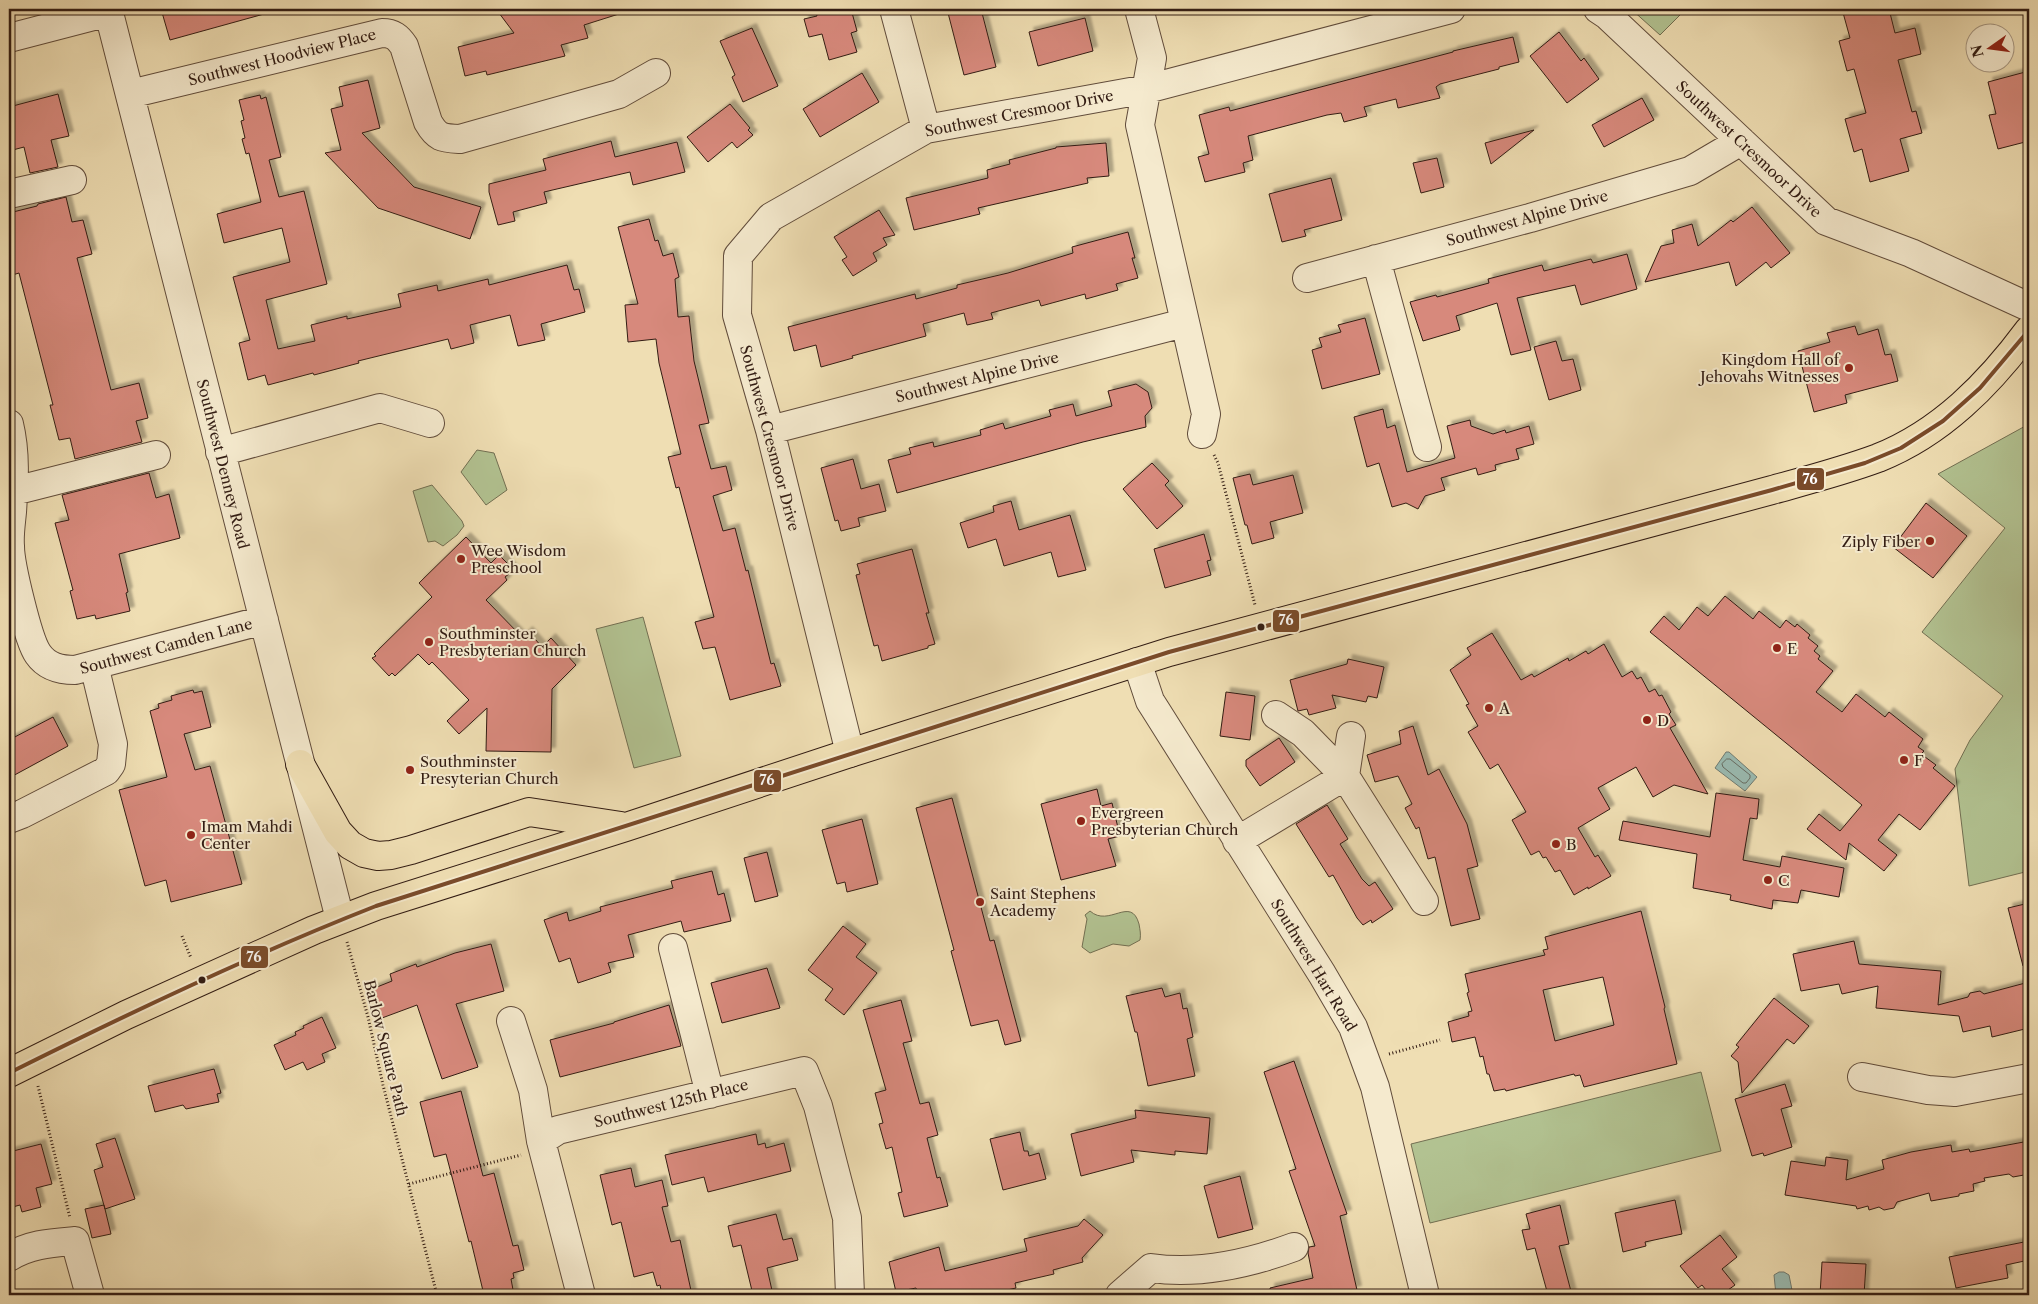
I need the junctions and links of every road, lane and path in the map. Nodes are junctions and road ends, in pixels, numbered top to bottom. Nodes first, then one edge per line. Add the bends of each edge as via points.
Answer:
1 (894, 9) edge
2 (1139, 9) edge
3 (1451, 9) edge
4 (1598, 9) edge
5 (108, 10) edge
6 (9, 38) edge
7 (656, 72) dead end
8 (1147, 89) junction
9 (130, 94) junction
10 (926, 129) junction
11 (1741, 141) junction
12 (72, 180) dead end
13 (9, 194) edge
14 (1376, 260) junction
15 (1307, 278) dead end
16 (2029, 307) edge
17 (1184, 324) junction
18 (2029, 330) edge
19 (430, 423) dead end
20 (9, 430) edge
21 (770, 430) junction
22 (1202, 434) joint
23 (1427, 447) dead end
24 (220, 452) junction
25 (156, 455) dead end
26 (14, 491) junction
27 (264, 620) junction
28 (1260, 628) junction
29 (1137, 662) junction
30 (94, 665) junction
31 (1276, 715) dead end
32 (1351, 736) dead end
33 (850, 753) junction
34 (300, 764) junction
35 (1345, 776) junction
36 (9, 819) edge
37 (626, 827) junction
38 (1237, 841) junction
39 (1424, 902) dead end
40 (340, 919) junction
41 (673, 948) dead end
42 (511, 1021) dead end
43 (1440, 1040) dead end
44 (1367, 1062) junction
45 (20, 1067) edge
46 (1862, 1077) dead end
47 (2029, 1078) edge
48 (710, 1094) junction
49 (541, 1141) junction
50 (409, 1184) junction
51 (76, 1241) junction
52 (1294, 1248) dead end
53 (9, 1257) edge
54 (90, 1295) edge
55 (437, 1295) edge
56 (581, 1295) edge
57 (850, 1295) edge
58 (1120, 1295) edge
59 (1425, 1295) edge

1 - 10 street
2 - 8 street via 1152,58
3 - 8 street, Southwest Cresmoor Drive
4 - 11 street, Southwest Cresmoor Drive
5 - 6 street
5 - 9 street, Southwest Denney Road
7 - 9 street, Southwest Hoodview Place via 619,94 460,139 443,138 434,133 404,46 398,37 390,33
8 - 10 street, Southwest Cresmoor Drive
8 - 17 street via 1140,125
9 - 24 street, Southwest Denney Road
10 - 21 street, Southwest Cresmoor Drive via 771,217 738,256 737,314
11 - 14 street, Southwest Alpine Drive via 1690,171
11 - 16 street, Southwest Cresmoor Drive via 1826,221 1911,253
12 - 13 street
14 - 15 street, Southwest Alpine Drive
14 - 23 street
17 - 21 street, Southwest Alpine Drive
17 - 22 street via 1206,414
18 - 28 main road via 2008,358 1966,402 1930,430 1880,457 1772,490
19 - 24 street via 380,408
20 - 26 street, Southwest Camden Lane via 14,448
21 - 33 street, Southwest Cresmoor Drive
22 - 28 path via 1218,463
24 - 27 street, Southwest Denney Road
25 - 26 street
26 - 30 street, Southwest Camden Lane via 10,546 12,565 31,640 38,654 58,670
27 - 30 street, Southwest Camden Lane
27 - 34 street, Southwest Denney Road
28 - 29 main road
29 - 33 main road
29 - 38 street, Southwest Hart Road via 1150,701
30 - 36 street via 113,744 111,764 106,771
31 - 35 street via 1303,733
32 - 35 street
33 - 37 main road
34 - 37 main road via 338,832 350,845 378,856 411,850 529,812
34 - 40 street, Southwest Denney Road
35 - 38 street
35 - 39 street
37 - 40 main road
38 - 44 street, Southwest Hart Road via 1335,995
40 - 45 main road via 126,1015
40 - 50 path, Barlow Square Path
41 - 48 street
42 - 49 street via 533,1090
43 - 44 path
44 - 59 street, Southwest Hart Road
45 - 51 path
46 - 47 street via 1955,1092
48 - 49 street, Southwest 125th Place via 558,1130
48 - 57 street, Southwest 125th Place via 804,1071 818,1106 847,1218
49 - 50 path via 531,1152
49 - 56 street
50 - 55 path, Barlow Square Path
51 - 53 street via 23,1248
51 - 54 street
52 - 58 street via 1212,1269 1187,1272 1151,1268

